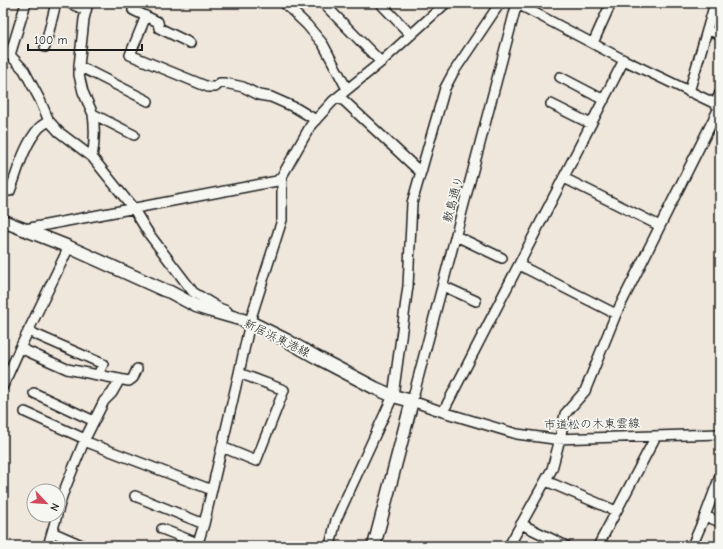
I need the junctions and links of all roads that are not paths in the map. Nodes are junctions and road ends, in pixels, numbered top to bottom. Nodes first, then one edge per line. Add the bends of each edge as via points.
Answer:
1 (26, 3) edge
2 (56, 3) edge
3 (69, 3) edge
4 (135, 3) edge
5 (323, 3) edge
6 (380, 3) edge
7 (446, 3) edge
8 (500, 3) edge
9 (517, 3) edge
10 (611, 3) edge
11 (715, 3) edge
12 (289, 5) edge
13 (87, 7) edge
14 (146, 16) junction
15 (707, 30) junction
16 (720, 34) edge
17 (411, 35) junction
18 (190, 43) dead end
19 (593, 43) junction
20 (45, 47) dead end
21 (7, 52) edge
22 (624, 60) junction
23 (381, 62) junction
24 (79, 66) junction
25 (560, 77) dead end
26 (347, 90) junction
27 (689, 92) junction
28 (720, 93) edge
29 (339, 96) junction
30 (604, 100) junction
31 (148, 101) dead end
32 (551, 104) dead end
33 (718, 106) edge
34 (93, 114) junction
35 (316, 120) junction
36 (50, 121) junction
37 (591, 124) junction
38 (134, 135) dead end
39 (92, 157) junction
40 (422, 170) junction
41 (282, 176) junction
42 (564, 178) junction
43 (10, 191) dead end
44 (133, 208) junction
45 (3, 221) edge
46 (660, 226) junction
47 (25, 229) junction
48 (456, 236) junction
49 (69, 247) junction
50 (502, 258) dead end
51 (519, 265) junction
52 (443, 286) junction
53 (476, 301) dead end
54 (616, 314) junction
55 (251, 320) junction
56 (28, 331) junction
57 (20, 348) junction
58 (137, 368) dead end
59 (239, 373) junction
60 (98, 376) junction
61 (120, 379) junction
62 (3, 386) edge
63 (34, 393) dead end
64 (393, 396) junction
65 (412, 401) junction
66 (25, 412) dead end
67 (444, 412) junction
68 (94, 421) junction
69 (720, 434) edge
70 (656, 436) junction
71 (560, 439) junction
72 (85, 440) junction
73 (222, 446) junction
74 (720, 476) edge
75 (546, 481) junction
76 (66, 486) edge
77 (212, 490) junction
78 (135, 496) dead end
79 (616, 512) junction
80 (705, 516) junction
81 (720, 522) edge
82 (55, 523) edge
83 (204, 524) junction
84 (522, 524) junction
85 (162, 529) dead end
86 (52, 532) junction
87 (197, 544) edge
88 (48, 546) edge
89 (84, 546) edge
90 (330, 546) edge
91 (374, 546) edge
92 (509, 546) edge
93 (566, 546) edge
94 (598, 546) edge
95 (692, 546) edge

1 - 21 street
2 - 20 street
3 - 13 street
4 - 14 street via 132,10
5 - 23 street
6 - 17 street
7 - 17 street
8 - 40 street via 445,88
9 - 19 street
9 - 48 street, 敷島通り
10 - 19 street
11 - 15 street
12 - 26 street via 323,44
13 - 24 street
14 - 18 street via 158,22 159,28
14 - 35 street via 130,55 208,87 215,87 220,83 243,87 296,108
15 - 16 street
15 - 27 street
17 - 23 street
19 - 22 street
21 - 36 street via 24,70
22 - 27 street
22 - 30 street
23 - 26 street
24 - 31 street
24 - 34 street via 83,92
25 - 30 street
26 - 29 street
27 - 33 street
28 - 33 street
29 - 35 street
29 - 40 street via 417,169
30 - 37 street
32 - 37 street
33 - 46 street
34 - 38 street
34 - 39 street via 95,130
35 - 41 street
36 - 39 street via 58,132
36 - 43 street via 40,127 30,140
37 - 42 street
39 - 44 street
40 - 64 street via 412,203 408,286
41 - 44 street via 278,181
41 - 55 street via 282,220
42 - 46 street
42 - 51 street
44 - 47 street
44 - 55 street via 148,234 193,292 219,308
45 - 47 main road, 新居浜東港線
46 - 54 street
47 - 49 main road, 新居浜東港線
48 - 50 street
48 - 52 street, 敷島通り
49 - 55 main road, 新居浜東港線 via 196,306
49 - 56 street
51 - 54 street
51 - 67 street
52 - 53 street
52 - 65 street, 敷島通り
54 - 71 street via 584,391 565,414
55 - 59 street
55 - 64 main road, 新居浜東港線
56 - 57 street
56 - 60 street via 103,364
57 - 60 street via 67,369
57 - 62 street
58 - 61 street via 129,381
59 - 73 street
59 - 73 street via 284,390 256,461
60 - 61 street
61 - 68 street via 104,401
63 - 68 street
64 - 65 main road, 新居浜東港線
64 - 90 street via 336,520
65 - 67 street, 市道松の木東雲線
65 - 91 main road
66 - 72 street
67 - 71 street, 市道松の木東雲線 via 517,434
68 - 72 street
69 - 70 street, 市道松の木東雲線
70 - 71 street, 市道松の木東雲線
70 - 79 street
71 - 75 street
72 - 76 street
72 - 77 street
73 - 77 street
74 - 80 street
75 - 79 street
75 - 84 street
77 - 83 street
78 - 83 street
79 - 94 street
80 - 81 street
80 - 95 street
82 - 86 street
83 - 87 street
84 - 92 street
84 - 93 street
85 - 87 street
86 - 88 street
86 - 89 street

